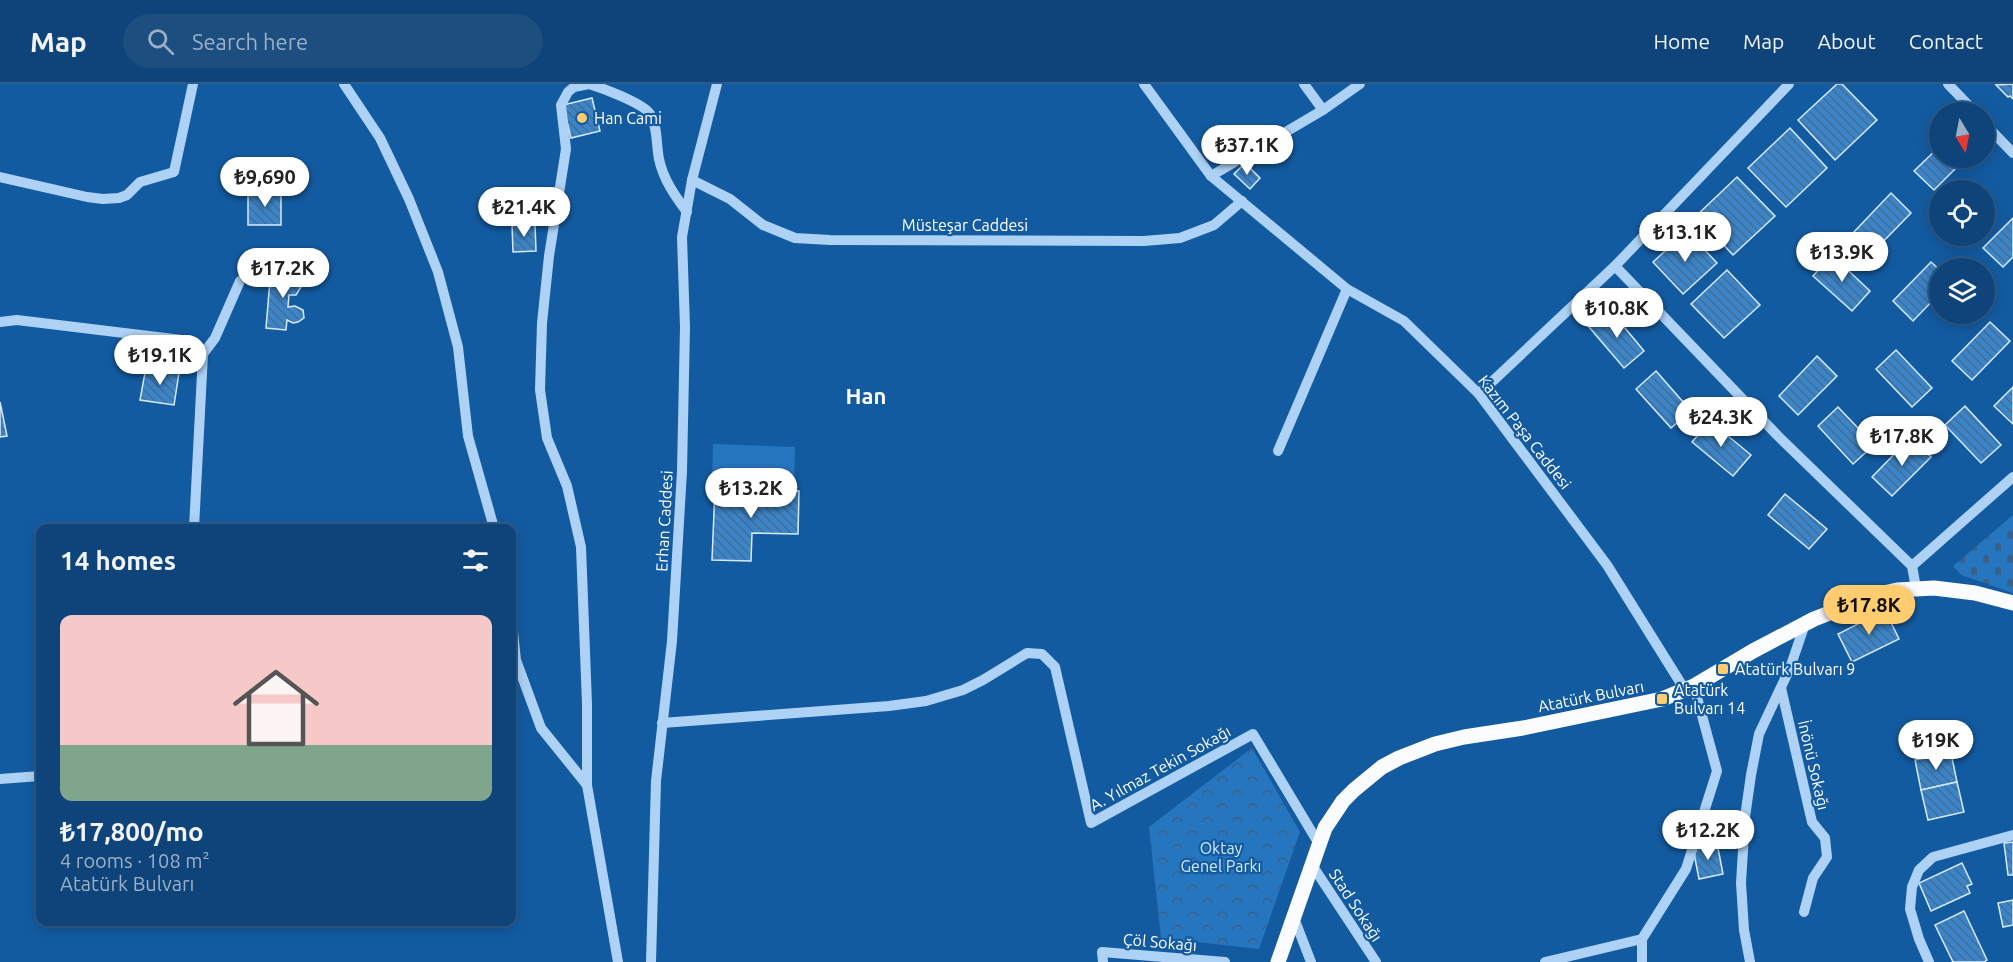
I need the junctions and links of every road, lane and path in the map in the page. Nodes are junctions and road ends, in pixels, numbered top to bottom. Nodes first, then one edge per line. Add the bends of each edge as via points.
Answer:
1 (193, 84) edge
2 (344, 84) edge
3 (717, 84) edge
4 (1144, 84) edge
5 (1304, 84) edge
6 (1360, 84) edge
7 (1789, 84) edge
8 (1948, 84) edge
9 (1965, 102) edge
10 (1323, 110) junction
11 (1995, 134) edge
12 (2013, 153) edge
13 (1211, 176) junction
14 (0, 177) edge
15 (692, 180) junction
16 (1242, 201) junction
17 (687, 212) junction
18 (1615, 266) junction
19 (240, 281) dead end
20 (1347, 289) junction
21 (0, 322) edge
22 (203, 354) junction
23 (1479, 394) junction
24 (1278, 451) dead end
25 (2013, 477) edge
26 (194, 524) edge
27 (493, 524) edge
28 (1912, 566) junction
29 (1916, 588) junction
30 (2012, 606) edge
31 (1804, 624) junction
32 (516, 660) edge
33 (1689, 688) junction
34 (1781, 688) junction
35 (662, 723) junction
36 (36, 776) edge
37 (0, 779) edge
38 (587, 785) junction
39 (2013, 835) edge
40 (1319, 844) junction
41 (1312, 865) junction
42 (1804, 912) dead end
43 (1293, 918) junction
44 (1641, 939) junction
45 (618, 962) edge
46 (651, 962) edge
47 (1103, 962) edge
48 (1225, 962) edge
49 (1278, 962) edge
50 (1311, 962) edge
51 (1376, 962) edge
52 (1545, 962) edge
53 (1642, 962) edge
54 (1750, 962) edge
55 (1929, 962) edge

1 - 14 street via 174,172 140,182 128,195 87,197
2 - 27 street via 380,138 438,272 458,347 468,436
3 - 15 street, Erhan Caddesi
4 - 13 street, Kazım Paşa Caddesi
5 - 10 street
6 - 10 street
7 - 18 street
8 - 9 street
10 - 13 street
11 - 12 street
13 - 16 street, Kazım Paşa Caddesi
15 - 16 street, Müsteşar Caddesi via 730,199 763,225 795,238 830,240 1180,238 1214,225
15 - 17 street, Erhan Caddesi
16 - 20 street, Kazım Paşa Caddesi
17 - 35 street, Erhan Caddesi via 682,237 682,471 672,641
17 - 38 street via 670,188 659,162 650,113 642,105 589,84 568,92 561,105 566,149 546,278 540,390 548,438 567,486 581,547
18 - 23 street
18 - 28 street via 1778,436
19 - 22 street via 215,338
20 - 23 street, Kazım Paşa Caddesi via 1404,321
20 - 24 street
21 - 22 street via 16,320 190,341
22 - 26 street
23 - 33 street, Kazım Paşa Caddesi via 1607,565
25 - 28 street
28 - 29 street
29 - 30 main road, Atatürk Bulvarı via 1953,590
29 - 31 main road, Atatürk Bulvarı via 1871,596
31 - 33 main road, Atatürk Bulvarı
31 - 34 street
32 - 38 street via 541,728
33 - 40 main road, Atatürk Bulvarı via 1645,704 1417,750 1366,779 1343,801
33 - 44 street, Kazım Paşa Caddesi via 1718,771 1686,869
34 - 42 street, İnönü Sokağı via 1812,822 1827,844 1827,857 1813,878
34 - 54 street via 1759,734 1745,817 1741,906
35 - 40 street, A. Yılmaz Tekin Sokağı via 926,701 963,690 1021,656 1035,653 1047,657 1055,667 1091,823 1253,734
35 - 46 street, Erhan Caddesi via 656,780
36 - 37 street
38 - 45 street
39 - 55 street via 1933,857 1919,870 1910,909
40 - 41 main road, Atatürk Bulvarı
41 - 43 main road, Atatürk Bulvarı
41 - 51 street, Stad Sokağı
43 - 49 main road, Atatürk Bulvarı
43 - 50 street
44 - 52 street
44 - 53 street
47 - 48 street, Çöl Sokağı via 1102,952

